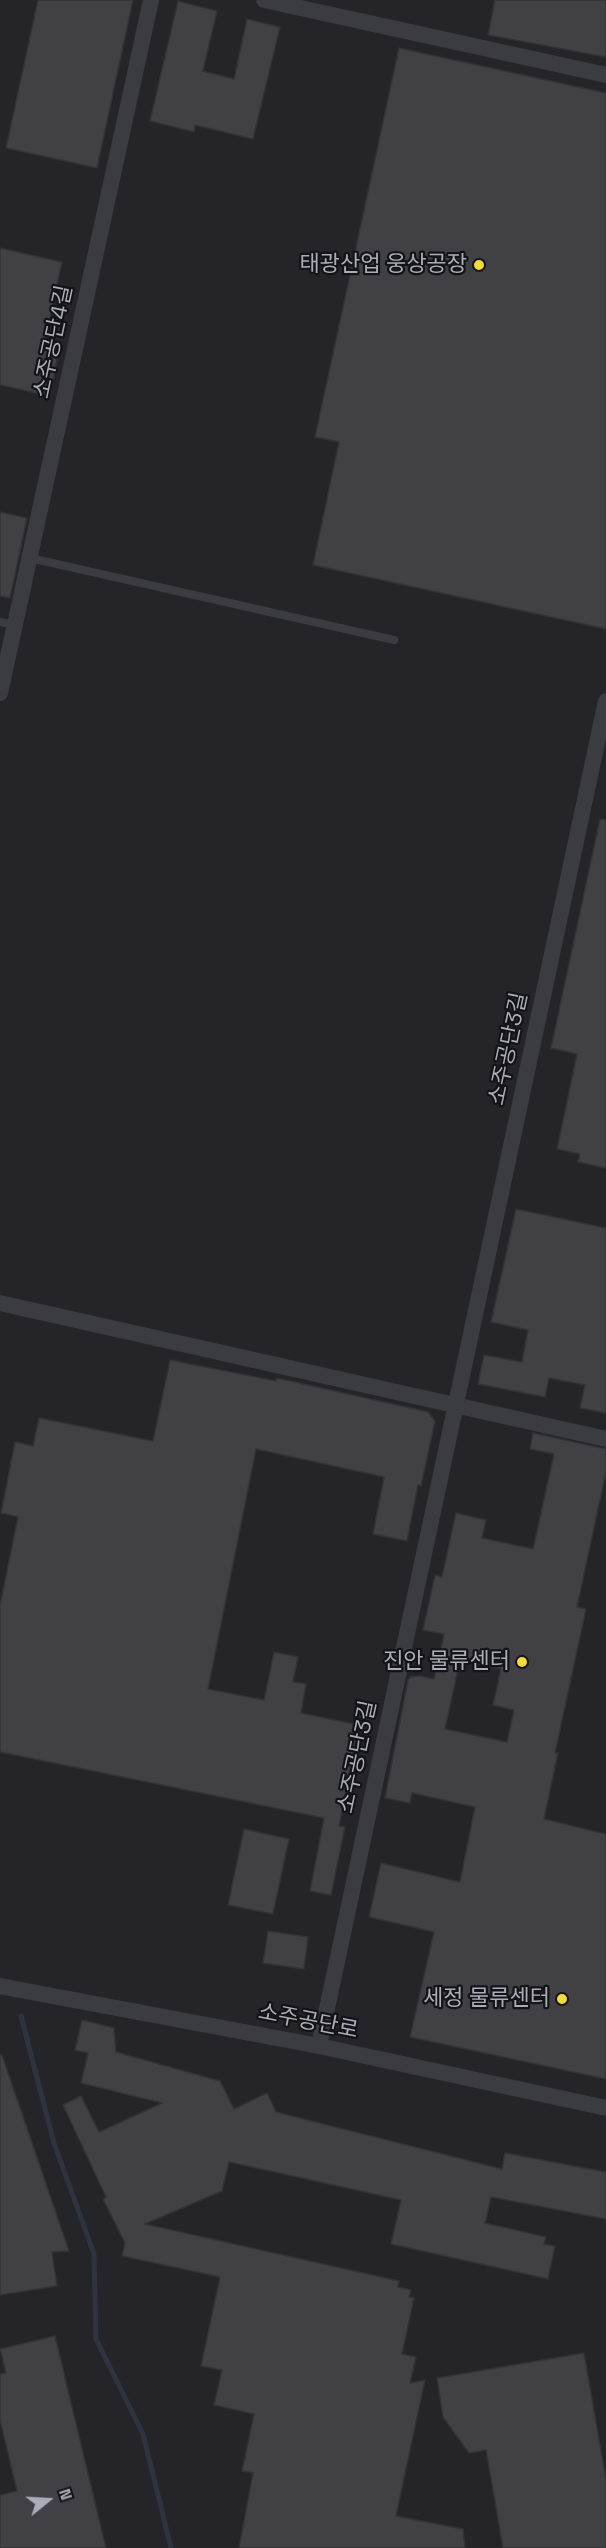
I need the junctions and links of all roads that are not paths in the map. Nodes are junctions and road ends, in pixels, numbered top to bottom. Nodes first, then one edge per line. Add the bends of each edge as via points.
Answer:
1 (151, 0) edge
2 (264, 0) edge
3 (606, 75) edge
4 (30, 558) junction
5 (7, 624) edge
6 (394, 640) dead end
7 (0, 693) edge
8 (606, 701) edge
9 (600, 755) edge
10 (0, 1303) edge
11 (455, 1407) junction
12 (606, 1439) edge
13 (0, 1986) edge
14 (319, 2046) junction
15 (606, 2108) edge

1 - 4 street, 소주공단4길
2 - 3 street
4 - 5 street, 소주공단4길
4 - 6 lane
5 - 7 street, 소주공단4길
8 - 9 street, 소주공단3길
9 - 11 street, 소주공단3길
10 - 11 street
11 - 12 street
11 - 14 street, 소주공단3길
13 - 14 street, 소주공단로
14 - 15 street, 소주공단로

